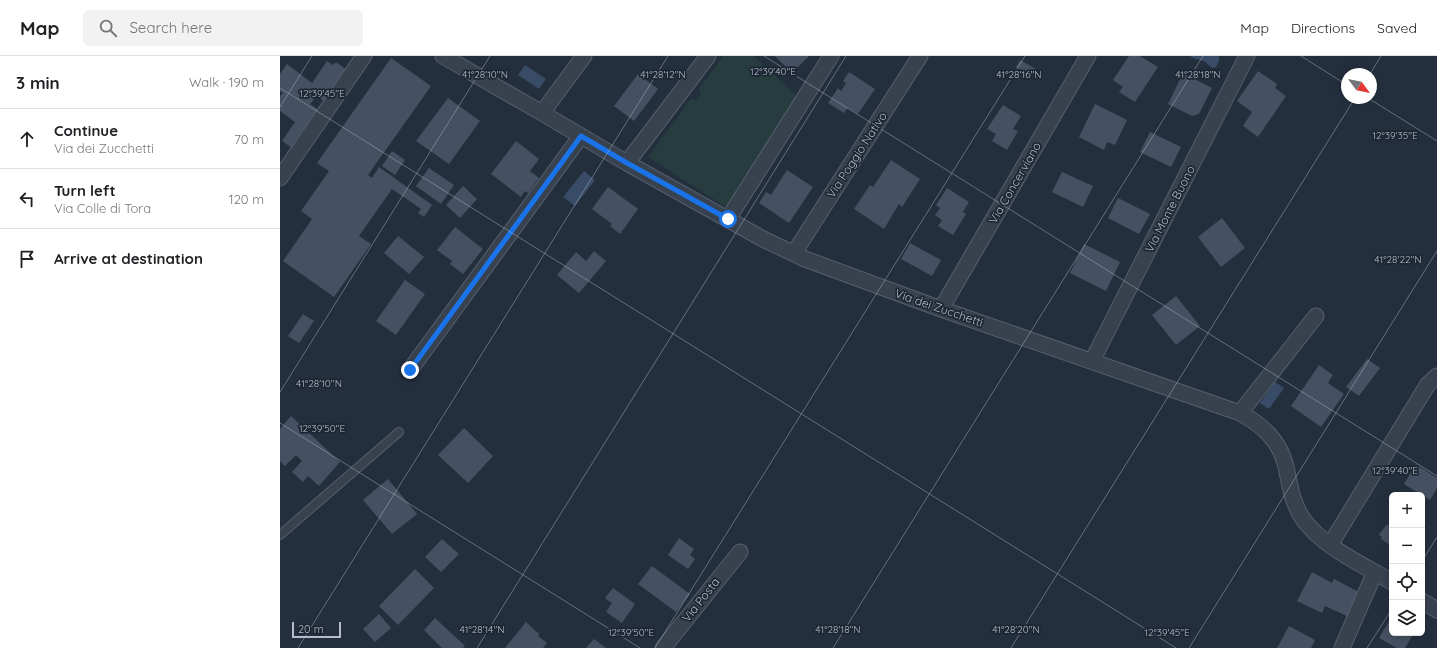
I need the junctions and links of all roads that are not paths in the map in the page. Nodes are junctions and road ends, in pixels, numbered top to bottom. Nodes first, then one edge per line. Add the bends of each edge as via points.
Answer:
1 (364, 56) edge
2 (443, 56) edge
3 (584, 56) edge
4 (708, 56) edge
5 (830, 56) edge
6 (920, 56) edge
7 (1088, 56) edge
8 (1247, 56) edge
9 (542, 113) junction
10 (581, 136) junction
11 (627, 163) junction
12 (280, 178) edge
13 (728, 219) junction
14 (794, 253) junction
15 (941, 309) junction
16 (1316, 316) dead end
17 (1092, 361) junction
18 (410, 370) dead end
19 (1437, 376) edge
20 (1240, 413) junction
21 (399, 432) dead end
22 (280, 535) edge
23 (1330, 545) junction
24 (740, 552) dead end
25 (1375, 572) junction
26 (1389, 580) edge
27 (1425, 603) edge
28 (1437, 610) edge
29 (663, 648) edge
30 (1342, 648) edge

1 - 12 street
2 - 9 street, Via dei Zucchetti
3 - 9 street
4 - 11 street
5 - 13 street
6 - 14 street, Via Poggio Nativo
7 - 15 street, Via Concerviano
8 - 17 street, Via Monte Buono
9 - 10 street, Via dei Zucchetti
10 - 11 street, Via dei Zucchetti
10 - 18 street
11 - 13 street, Via dei Zucchetti
13 - 14 street, Via dei Zucchetti
14 - 15 street, Via dei Zucchetti
15 - 17 street, Via dei Zucchetti
16 - 20 street
17 - 20 street, Via dei Zucchetti
19 - 23 street via 1428,384
20 - 23 street, Via dei Zucchetti via 1260,425 1275,440 1282,453 1292,496 1300,514 1312,530
21 - 22 lane
23 - 25 street, Via dei Zucchetti
24 - 29 street, Via Posta
25 - 26 street, Via dei Zucchetti
25 - 30 street
27 - 28 street

